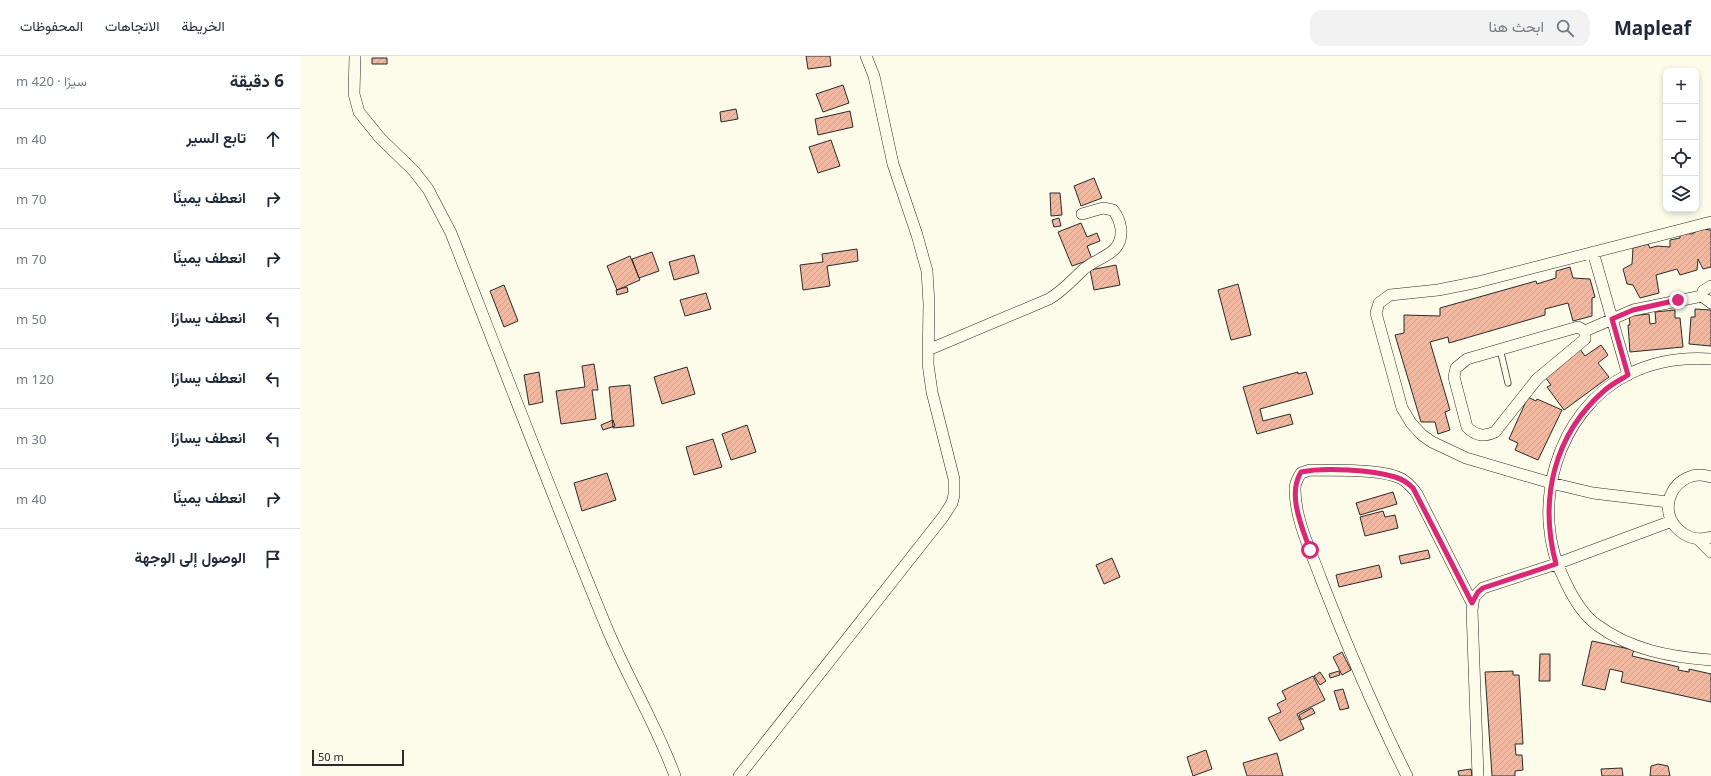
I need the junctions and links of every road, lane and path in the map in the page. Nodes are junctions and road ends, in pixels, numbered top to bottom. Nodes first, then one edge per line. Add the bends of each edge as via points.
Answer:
1 (355, 56) edge
2 (866, 56) edge
3 (1082, 214) dead end
4 (1711, 222) edge
5 (1593, 252) junction
6 (1711, 286) edge
7 (1702, 296) junction
8 (1711, 303) edge
9 (1612, 319) junction
10 (1585, 331) junction
11 (1500, 349) junction
12 (928, 350) junction
13 (1711, 359) edge
14 (1628, 375) junction
15 (1508, 383) dead end
16 (1711, 477) edge
17 (1551, 483) junction
18 (1668, 502) junction
19 (1672, 521) junction
20 (1711, 536) edge
21 (1698, 539) junction
22 (1711, 552) edge
23 (1556, 564) junction
24 (1472, 603) junction
25 (1711, 660) edge
26 (675, 776) edge
27 (740, 776) edge
28 (1407, 776) edge
29 (1478, 776) edge

1 - 26 street via 354,94 359,112 428,189 448,227 621,662 664,745
2 - 12 street via 874,76 893,164 927,271 930,304
3 - 12 street via 1103,208 1113,210 1119,218 1121,234 1121,242 1116,248 1084,269 1049,299
4 - 5 street
5 - 9 street
5 - 17 street via 1478,282 1390,295 1379,303 1376,313 1402,408 1422,435 1446,450 1466,458
6 - 7 street via 1703,291
7 - 8 street
7 - 9 street via 1655,304
9 - 10 street
9 - 14 street
10 - 11 street via 1578,327
10 - 11 street via 1585,339 1537,379 1495,432 1488,436 1480,436 1467,428 1454,381 1454,372 1463,361
11 - 15 lane
12 - 27 street via 932,392 954,479 952,503
13 - 14 street via 1679,359 1652,364
14 - 17 street via 1606,390 1575,424 1562,449
16 - 18 street via 1695,475 1686,478 1678,484
17 - 18 street via 1593,493
17 - 23 street via 1548,506 1549,530
18 - 19 street via 1668,512
19 - 21 street via 1683,533
19 - 23 street
20 - 21 street
21 - 22 street
23 - 24 street via 1483,588
23 - 25 street via 1583,610 1596,624 1611,634 1628,644 1657,653
24 - 28 street via 1417,494 1408,483 1394,476 1371,473 1316,470 1301,472 1296,480 1295,489 1304,534 1344,637
24 - 29 street

